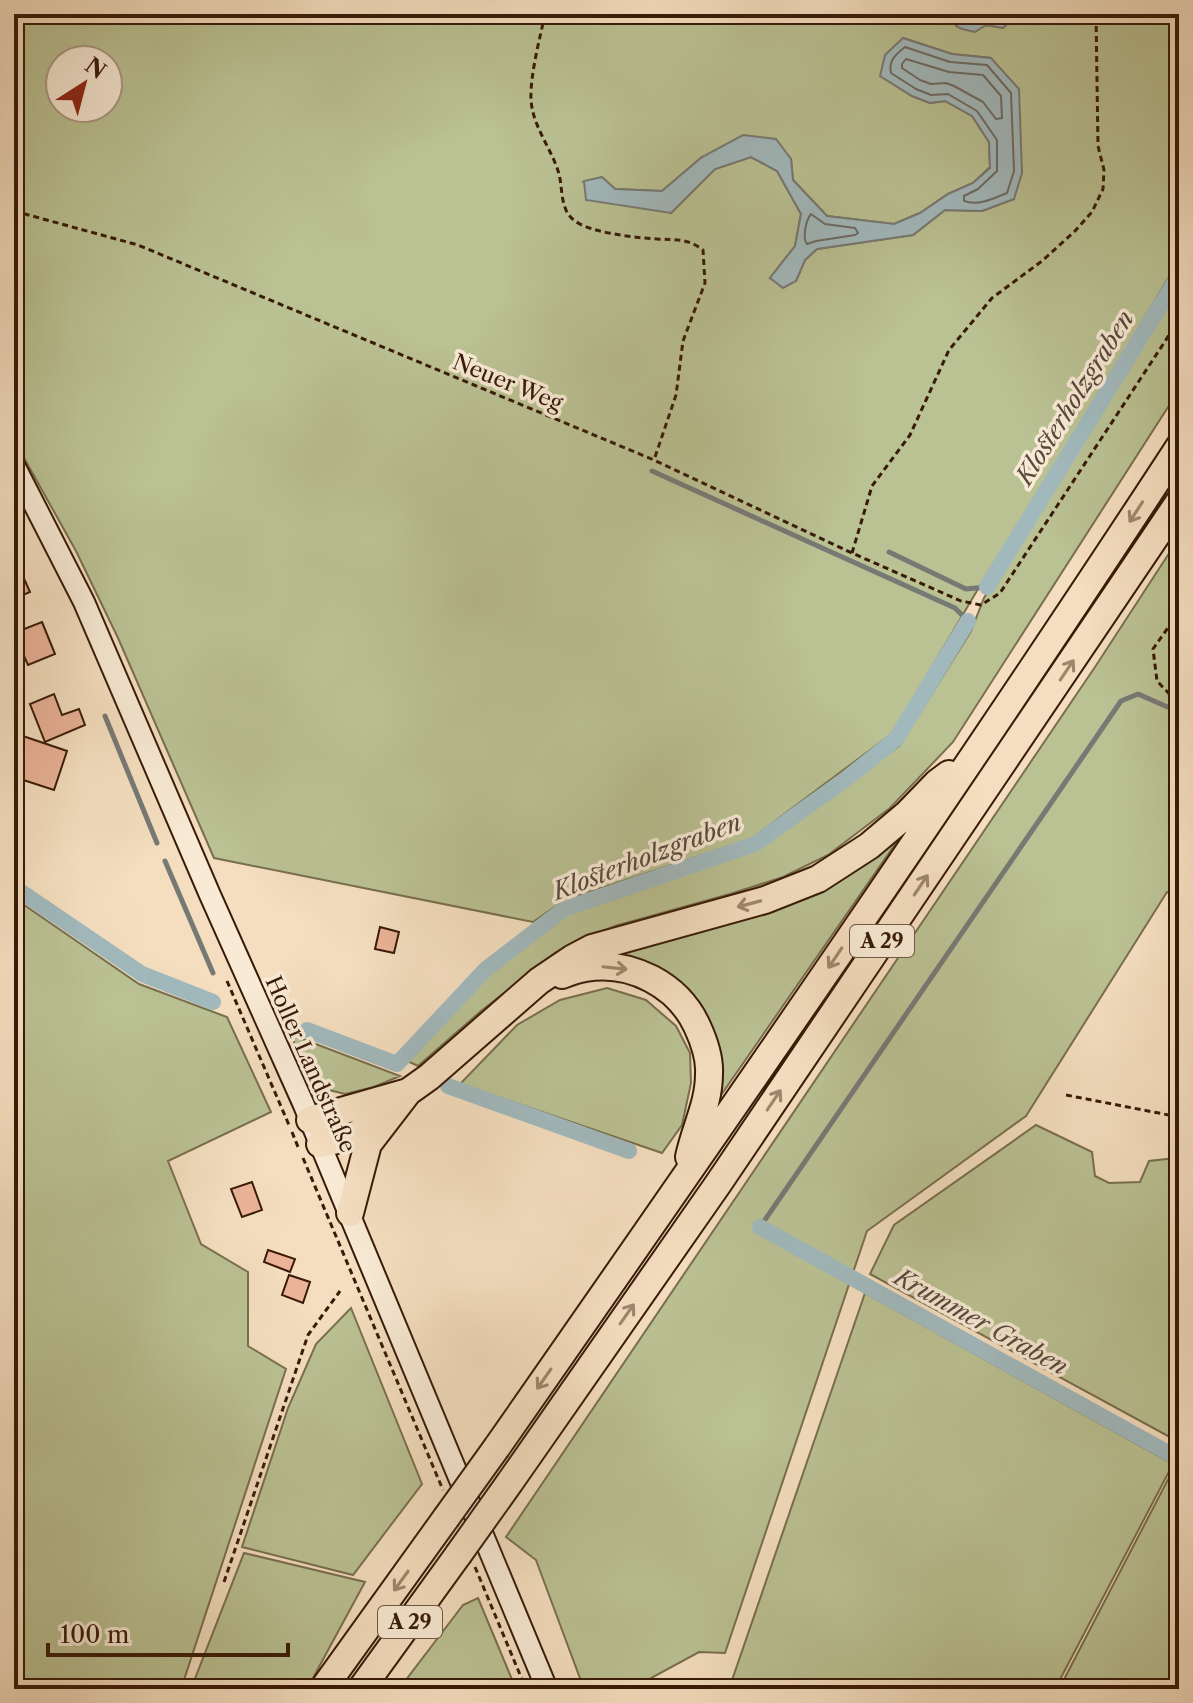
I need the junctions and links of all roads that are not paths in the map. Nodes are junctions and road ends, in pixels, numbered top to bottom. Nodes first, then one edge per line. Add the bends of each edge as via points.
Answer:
1 (1179, 447) edge
2 (14, 465) edge
3 (1179, 502) edge
4 (974, 755) junction
5 (539, 981) junction
6 (408, 1092) junction
7 (386, 1119) junction
8 (315, 1132) junction
9 (685, 1178) junction
10 (350, 1213) junction
11 (323, 1689) edge
12 (361, 1689) edge
13 (547, 1689) edge

1 -> 4 highway, A 29
2 - 8 main road, Holler Landstraße via 84,602
12 -> 3 highway, A 29, bridge via 718,1184
4 -> 5 highway via 869,846 818,879 765,900 592,948
4 -> 9 highway, A 29
5 - 6 highway
5 -> 9 highway via 586,968 631,970 680,999 701,1035 710,1069
6 - 7 highway
6 - 8 highway
7 - 8 highway via 353,1136
7 - 10 highway via 368,1144
8 - 10 main road, Holler Landstraße
9 -> 11 highway, A 29, bridge
10 - 13 main road, Holler Landstraße

